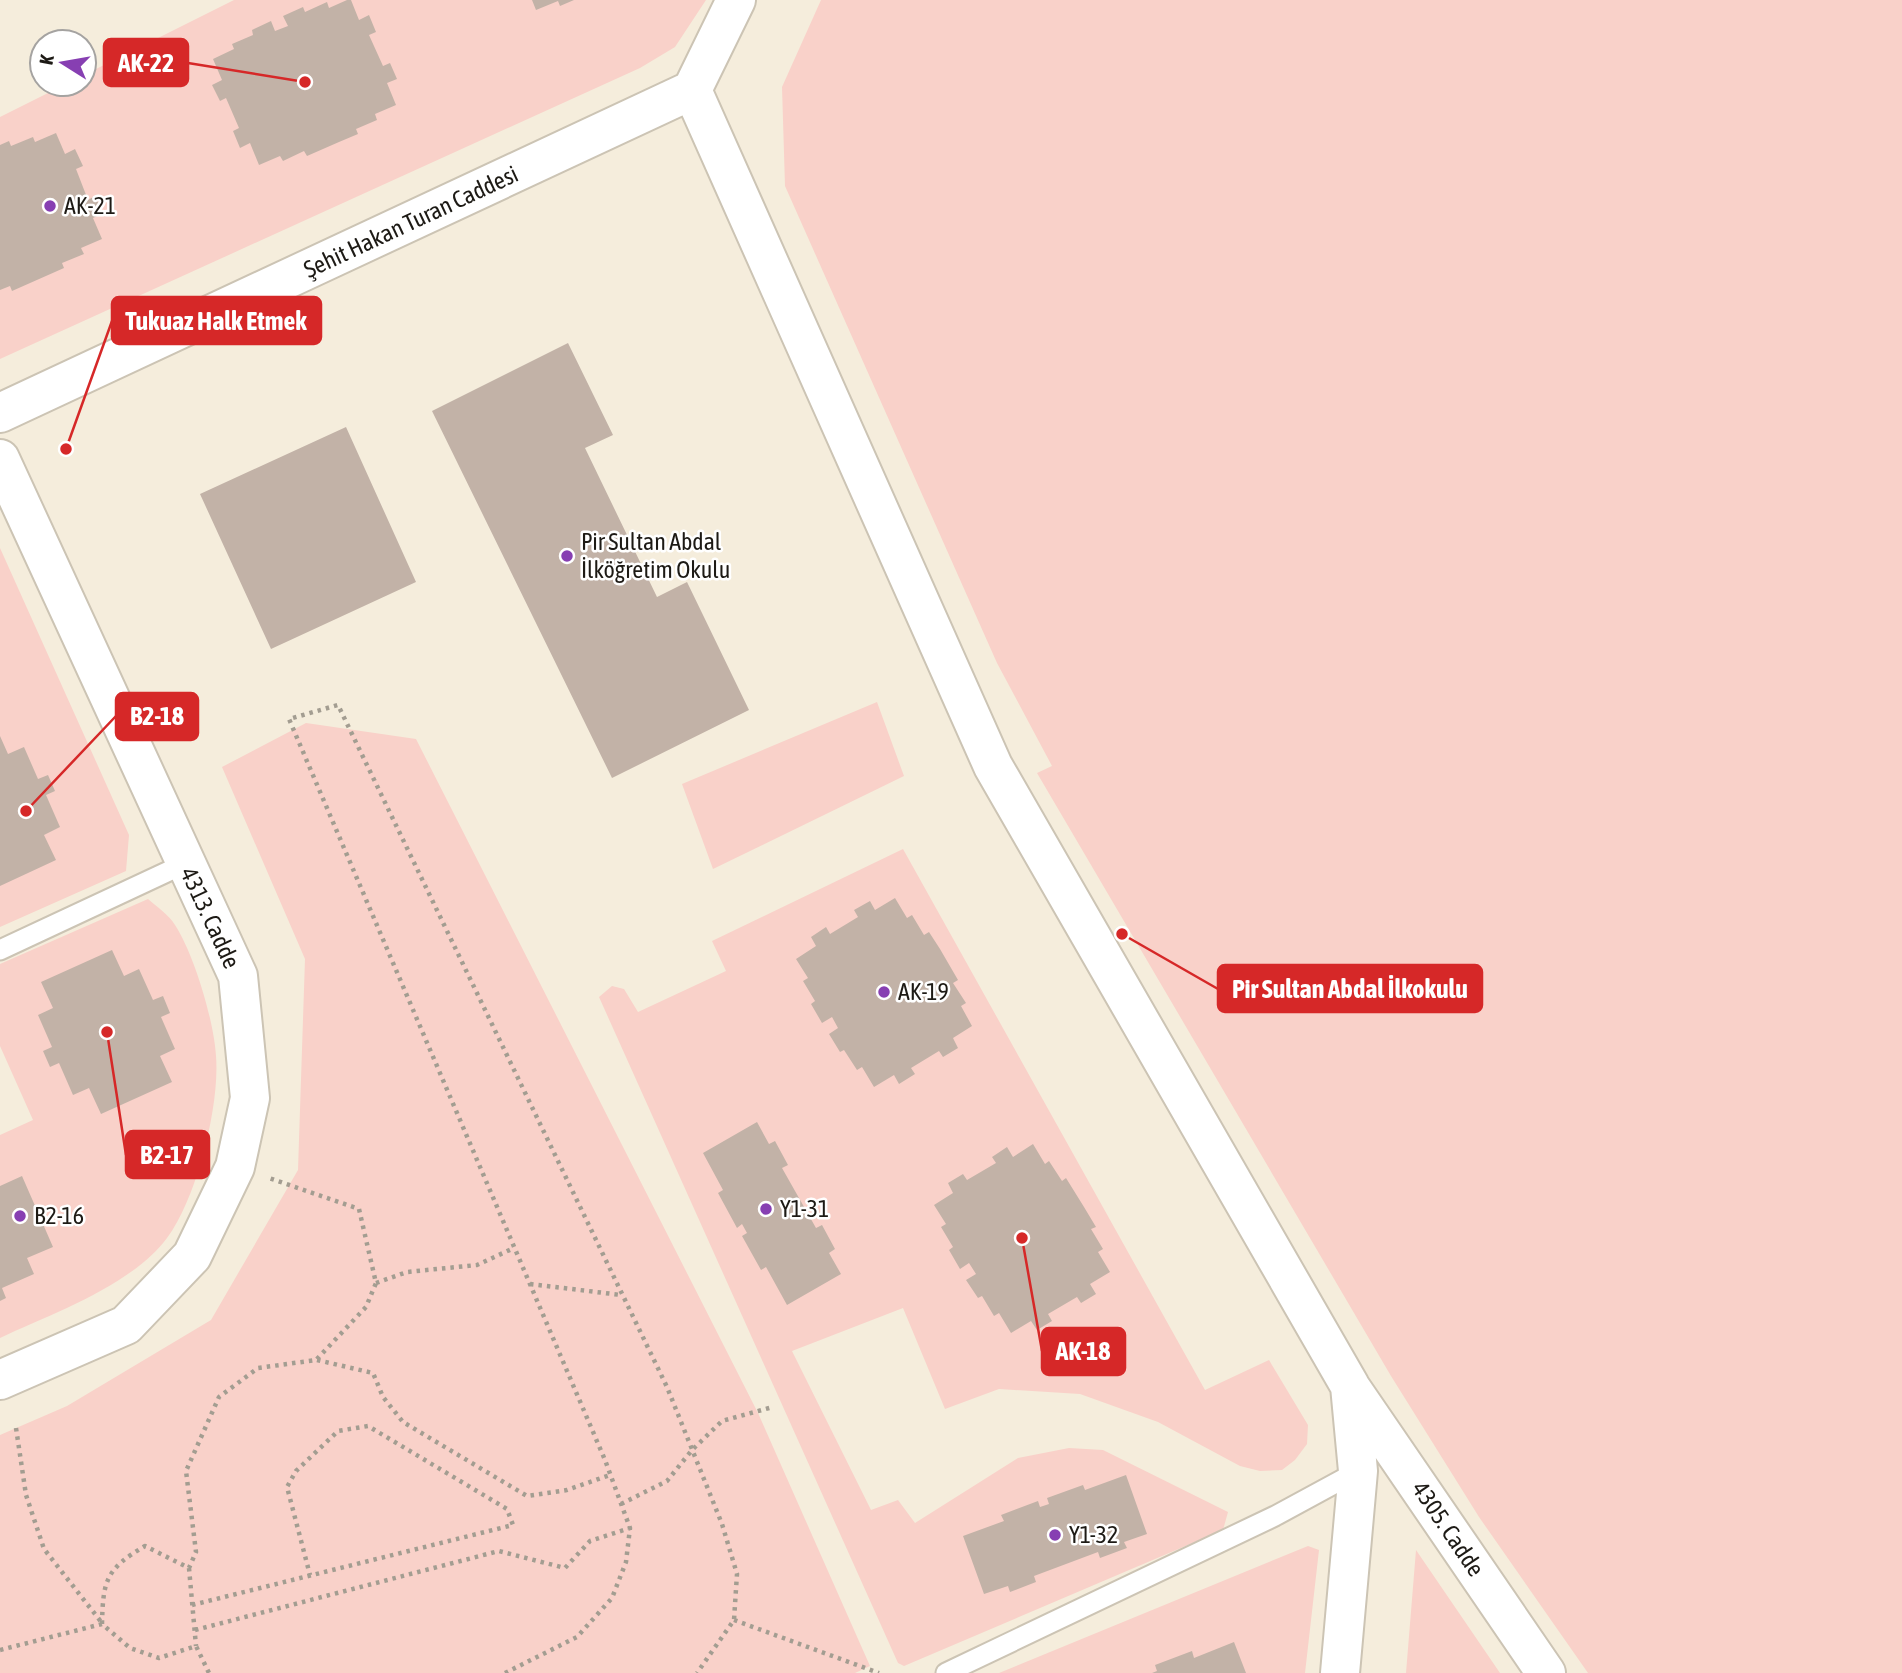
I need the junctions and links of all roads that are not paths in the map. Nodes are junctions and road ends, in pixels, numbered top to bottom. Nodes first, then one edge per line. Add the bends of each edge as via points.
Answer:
1 (736, 0) edge
2 (692, 90) junction
3 (0, 413) edge
4 (0, 458) edge
5 (184, 863) junction
6 (0, 950) edge
7 (0, 1380) edge
8 (1350, 1386) junction
9 (1358, 1471) junction
10 (946, 1673) edge
11 (1340, 1673) edge
12 (1546, 1673) edge

1 - 2 street
2 - 3 street, Şehit Hakan Turan Caddesi
2 - 8 street, 4305. Cadde via 993,766
4 - 5 street, 4313. Cadde
5 - 6 lane
5 - 7 street, 4313. Cadde via 238,976 250,1098 235,1167 192,1256 126,1325
8 - 9 street
8 - 12 street, 4305. Cadde
9 - 10 lane via 1275,1516
9 - 11 street

